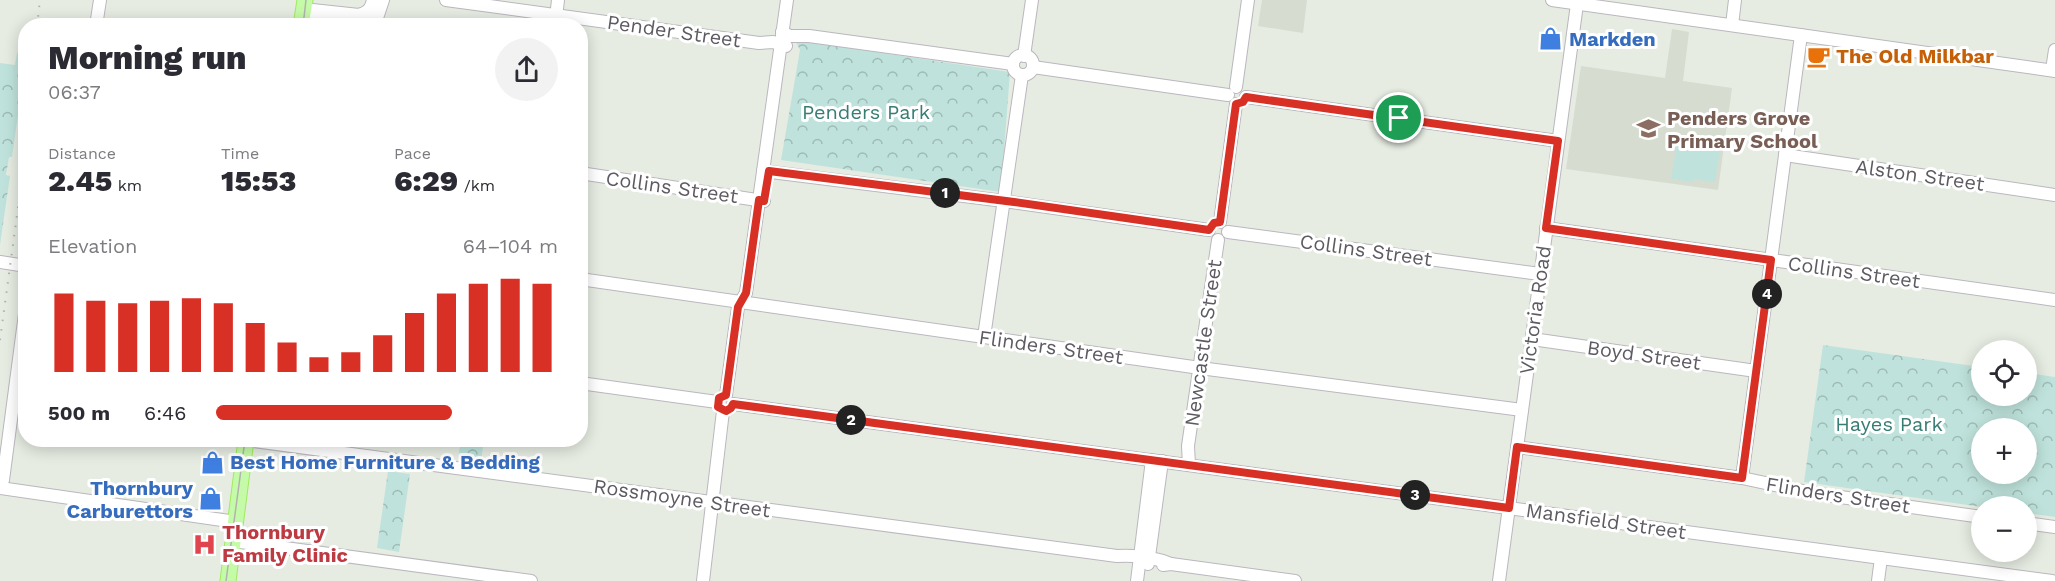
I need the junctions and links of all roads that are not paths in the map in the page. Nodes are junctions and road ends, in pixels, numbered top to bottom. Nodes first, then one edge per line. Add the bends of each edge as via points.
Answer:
1 (100, 0) edge
2 (373, 0) edge
3 (383, 0) edge
4 (446, 0) edge
5 (558, 0) edge
6 (786, 0) edge
7 (792, 0) edge
8 (1032, 0) edge
9 (1248, 0) edge
10 (1552, 0) edge
11 (1735, 0) edge
12 (1576, 3) junction
13 (303, 13) edge
14 (97, 18) edge
15 (334, 18) edge
16 (373, 18) edge
17 (544, 18) edge
18 (555, 18) edge
19 (588, 24) edge
20 (1732, 25) junction
21 (1802, 35) junction
22 (784, 39) junction
23 (2055, 50) edge
24 (1024, 56) junction
25 (1013, 64) junction
26 (1032, 67) junction
27 (2054, 70) edge
28 (1022, 75) junction
29 (1236, 96) junction
30 (1558, 141) junction
31 (1785, 155) junction
32 (766, 171) junction
33 (588, 174) edge
34 (2055, 195) edge
35 (762, 200) junction
36 (1004, 201) junction
37 (1546, 228) junction
38 (1222, 231) junction
39 (1771, 260) junction
40 (0, 262) edge
41 (18, 265) edge
42 (1540, 274) junction
43 (588, 280) edge
44 (2055, 300) edge
45 (745, 303) junction
46 (984, 337) junction
47 (1532, 339) junction
48 (1200, 368) junction
49 (1756, 371) junction
50 (588, 384) edge
51 (18, 394) edge
52 (725, 403) junction
53 (1522, 410) junction
54 (245, 447) edge
55 (299, 447) edge
56 (1517, 447) junction
57 (1157, 460) junction
58 (1185, 465) junction
59 (1742, 478) junction
60 (0, 487) edge
61 (712, 502) junction
62 (1509, 508) junction
63 (1971, 515) edge
64 (236, 522) junction
65 (2037, 525) edge
66 (2055, 527) edge
67 (233, 541) junction
68 (1881, 558) junction
69 (1144, 560) junction
70 (228, 581) edge
71 (531, 581) edge
72 (703, 581) edge
73 (1137, 581) edge
74 (1145, 581) edge
75 (1295, 581) edge
76 (1499, 581) edge
77 (1878, 581) edge
78 (2052, 581) edge

1 - 14 street
2 - 13 street via 367,13 359,15
3 - 16 street
4 - 17 street, Pender Street
5 - 18 street
6 - 22 street
7 - 22 street
8 - 24 street
9 - 29 street, Newcastle Street
10 - 12 street
11 - 20 street
12 - 20 street
12 - 30 street, Victoria Road
13 - 15 street
19 - 22 street, Pender Street via 759,42
20 - 21 street
21 - 27 street
21 - 31 street
22 - 25 street, Pender Street via 809,36
22 - 32 street
23 - 27 street
24 - 25 street
24 - 26 street via 1030,59
25 - 28 street
26 - 28 street
26 - 29 street
28 - 36 street
29 - 30 street
29 - 38 street, Newcastle Street
30 - 37 street, Victoria Road
31 - 34 street, Alston Street
31 - 39 street
32 - 35 street
32 - 36 street
33 - 35 street, Collins Street
35 - 45 street
36 - 38 street via 1209,230 1211,236
36 - 46 street
37 - 39 street, Collins Street
37 - 42 street, Victoria Road
38 - 42 street, Collins Street
38 - 48 street, Newcastle Street
39 - 44 street, Collins Street
39 - 49 street
40 - 41 street
42 - 47 street, Victoria Road
43 - 45 street, Flinders Street
45 - 46 street, Flinders Street
45 - 52 street via 738,307
46 - 48 street, Flinders Street
47 - 49 street, Boyd Street
47 - 53 street, Victoria Road
48 - 53 street, Flinders Street
48 - 58 street, Newcastle Street
49 - 59 street
50 - 52 street, Mansfield Street
51 - 60 street
52 - 57 street, Mansfield Street
52 - 61 street
53 - 56 street, Victoria Road
54 - 64 main road
55 - 61 street, Rossmoyne Street
56 - 59 street, Flinders Street
56 - 62 street, Victoria Road
57 - 58 street, Mansfield Street
57 - 69 street
58 - 62 street, Mansfield Street
59 - 63 street, Flinders Street via 1812,493
60 - 64 street
61 - 69 street, Rossmoyne Street
61 - 72 street
62 - 68 street, Mansfield Street
62 - 76 street, Victoria Road
64 - 67 main road
65 - 66 street
67 - 70 main road
67 - 71 street
68 - 77 street
68 - 78 street, Mansfield Street
69 - 73 street
69 - 74 street
69 - 75 street, Rossmoyne Street

